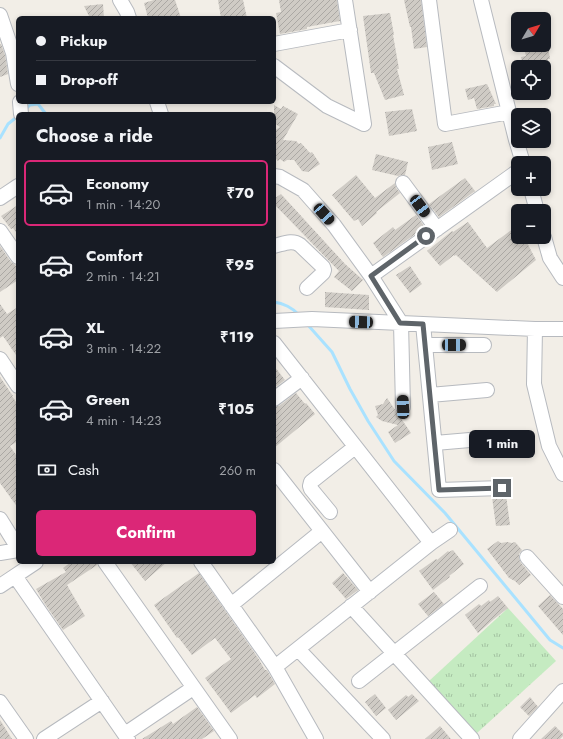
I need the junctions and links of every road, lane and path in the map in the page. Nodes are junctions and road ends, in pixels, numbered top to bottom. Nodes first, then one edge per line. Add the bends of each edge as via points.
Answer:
1 (345, 0) edge
2 (430, 0) edge
3 (481, 0) edge
4 (0, 15) edge
5 (350, 30) junction
6 (276, 44) edge
7 (276, 68) edge
8 (16, 72) edge
9 (509, 112) junction
10 (521, 156) edge
11 (276, 176) edge
12 (511, 176) edge
13 (403, 183) dead end
14 (16, 187) edge
15 (0, 198) edge
16 (437, 229) junction
17 (0, 231) edge
18 (546, 244) edge
19 (276, 246) edge
20 (16, 254) edge
21 (371, 276) junction
22 (563, 278) edge
23 (307, 288) dead end
24 (276, 321) edge
25 (400, 323) junction
26 (423, 324) junction
27 (535, 329) junction
28 (563, 329) edge
29 (425, 345) junction
30 (484, 345) dead end
31 (276, 346) edge
32 (0, 359) edge
33 (302, 378) junction
34 (16, 383) edge
35 (487, 390) dead end
36 (430, 395) junction
37 (276, 398) edge
38 (403, 407) dead end
39 (493, 438) dead end
40 (434, 443) junction
41 (355, 447) junction
42 (276, 473) edge
43 (563, 474) edge
44 (502, 488) dead end
45 (330, 512) dead end
46 (0, 519) edge
47 (450, 530) dead end
48 (322, 531) junction
49 (430, 543) junction
50 (16, 546) edge
51 (16, 549) edge
52 (0, 553) edge
53 (527, 557) dead end
54 (31, 564) edge
55 (106, 564) edge
56 (202, 564) edge
57 (15, 576) junction
58 (0, 586) edge
59 (480, 586) dead end
60 (370, 592) junction
61 (563, 597) edge
62 (231, 605) junction
63 (351, 606) junction
64 (298, 649) junction
65 (394, 654) junction
66 (275, 667) junction
67 (359, 681) dead end
68 (193, 688) junction
69 (563, 691) edge
70 (102, 701) junction
71 (0, 702) edge
72 (127, 737) edge
73 (26, 739) edge
74 (44, 739) edge
75 (230, 739) edge
76 (316, 739) edge
77 (383, 739) edge
78 (472, 739) edge
79 (520, 739) edge

1 - 5 street
2 - 9 street via 445,124
3 - 9 street
4 - 8 street via 13,53
5 - 6 street
5 - 7 street via 364,124 327,106
9 - 10 street
11 - 21 street via 303,190 334,225
12 - 16 street
13 - 16 street
14 - 15 street
16 - 21 street
17 - 20 street
18 - 22 street via 550,258
19 - 23 street via 296,242 323,267 323,273
21 - 25 street
24 - 25 street via 312,319
25 - 26 street
25 - 38 street
26 - 27 street
26 - 29 street
27 - 28 street
27 - 43 street via 534,384 549,446
29 - 30 street
29 - 36 street
31 - 33 street
32 - 34 street
33 - 37 street
33 - 41 street
35 - 36 street
36 - 40 street
39 - 40 street
40 - 44 street via 439,490
41 - 45 street via 311,482 311,489
41 - 49 street
42 - 48 street
46 - 50 street
47 - 49 street
48 - 60 street
48 - 62 street
49 - 60 street
51 - 52 street
53 - 61 street
54 - 57 street
55 - 68 street
56 - 62 street
57 - 58 street
57 - 70 street
59 - 65 street
60 - 63 street
62 - 66 street
63 - 64 street
63 - 65 street
64 - 66 street
64 - 77 street
65 - 67 street
65 - 78 street
66 - 76 street
68 - 72 street
68 - 75 street
69 - 79 street
70 - 72 street
70 - 74 street
71 - 73 street

